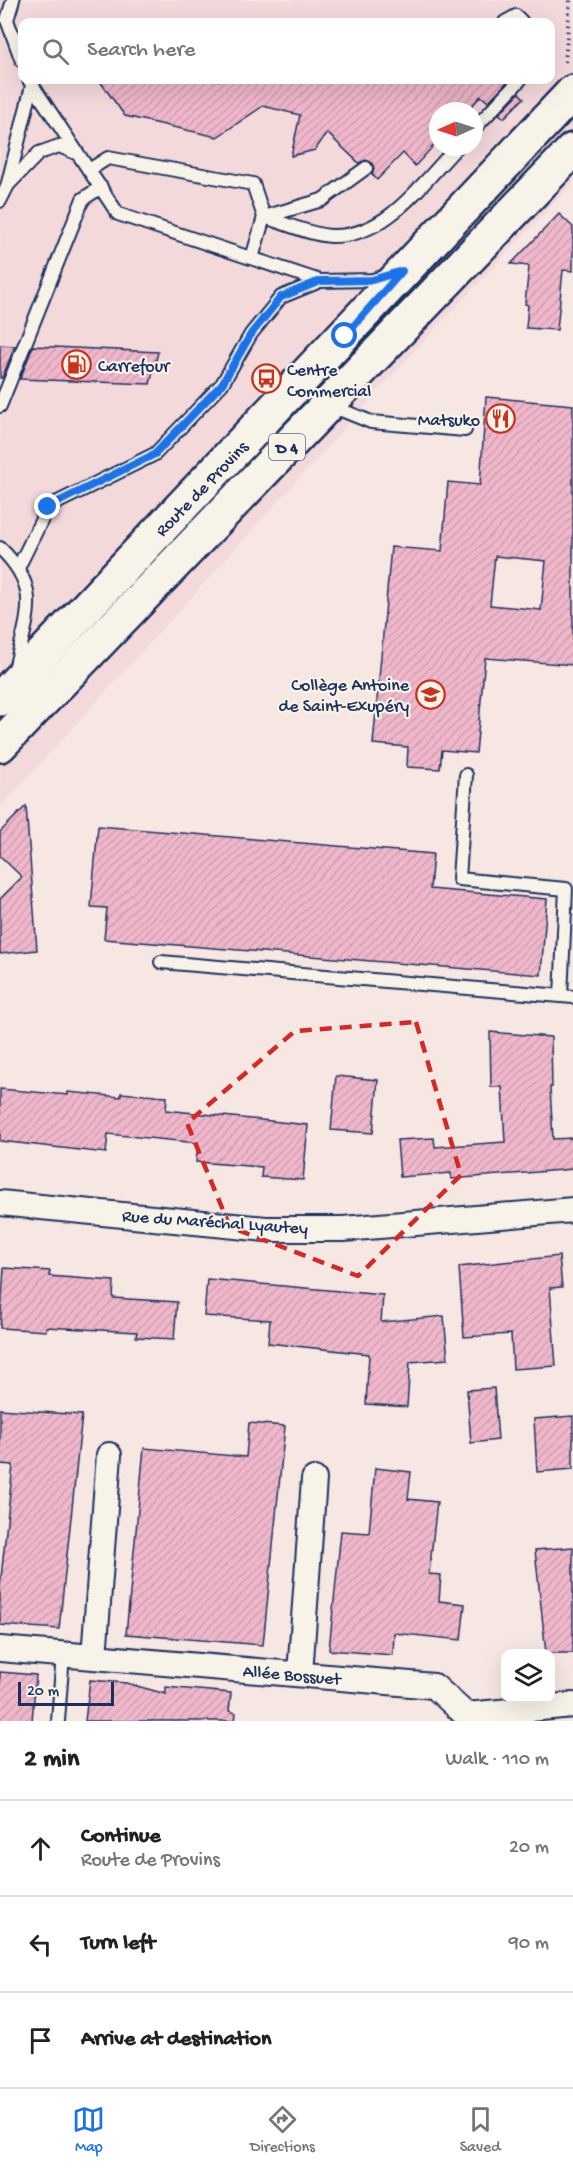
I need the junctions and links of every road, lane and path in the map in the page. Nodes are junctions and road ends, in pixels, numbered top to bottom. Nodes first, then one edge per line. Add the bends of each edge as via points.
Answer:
1 (13, 0) edge
2 (570, 0) edge
3 (0, 8) edge
4 (8, 20) junction
5 (18, 49) edge
6 (30, 84) edge
7 (31, 84) edge
8 (515, 84) edge
9 (567, 98) edge
10 (483, 119) edge
11 (573, 150) edge
12 (79, 155) junction
13 (448, 156) edge
14 (366, 168) dead end
15 (89, 170) junction
16 (7, 187) junction
17 (101, 187) junction
18 (0, 201) edge
19 (264, 217) junction
20 (252, 258) junction
21 (402, 271) junction
22 (320, 281) junction
23 (328, 405) junction
24 (0, 406) edge
25 (465, 430) dead end
26 (0, 548) edge
27 (19, 566) junction
28 (6, 692) edge
29 (0, 745) edge
30 (466, 775) dead end
31 (161, 962) dead end
32 (567, 997) edge
33 (0, 1203) edge
34 (573, 1210) edge
35 (109, 1455) dead end
36 (314, 1479) dead end
37 (0, 1649) edge
38 (63, 1654) junction
39 (94, 1657) junction
40 (300, 1674) junction
41 (573, 1705) edge
42 (466, 1718) edge
43 (58, 1721) edge

1 - 4 lane
2 - 9 path
3 - 4 lane
4 - 5 lane
6 - 16 lane
7 - 12 lane
8 - 10 lane
9 - 21 main road, Route de Provins / D 4
11 - 23 main road, Route de Provins / D 4
12 - 15 lane
12 - 16 lane via 59,146 39,153
13 - 19 lane via 388,219 359,233 330,236
14 - 19 lane via 322,200
15 - 17 lane
15 - 19 lane via 108,158 253,184
16 - 18 lane
17 - 20 lane via 118,213
17 - 24 lane via 83,199
19 - 20 lane
20 - 22 lane
21 - 22 lane via 372,280
21 - 28 main road, Route de Provins / D 4 via 345,336
22 - 27 lane via 281,297 251,334 222,384 155,454 48,507
23 - 25 lane via 371,422
23 - 29 main road, Route de Provins / D 4
26 - 27 lane
27 - 28 lane via 30,597
30 - 32 lane via 459,879 566,890
31 - 32 lane
33 - 34 street, Rue du Maréchal Lyautey via 266,1228 343,1229
35 - 39 street
36 - 40 street
37 - 38 street, Allée Bossuet
38 - 39 street, Allée Bossuet
38 - 43 lane
39 - 40 street, Allée Bossuet
40 - 42 street, Allée Bossuet via 434,1686
41 - 42 street, Allée Bossuet

